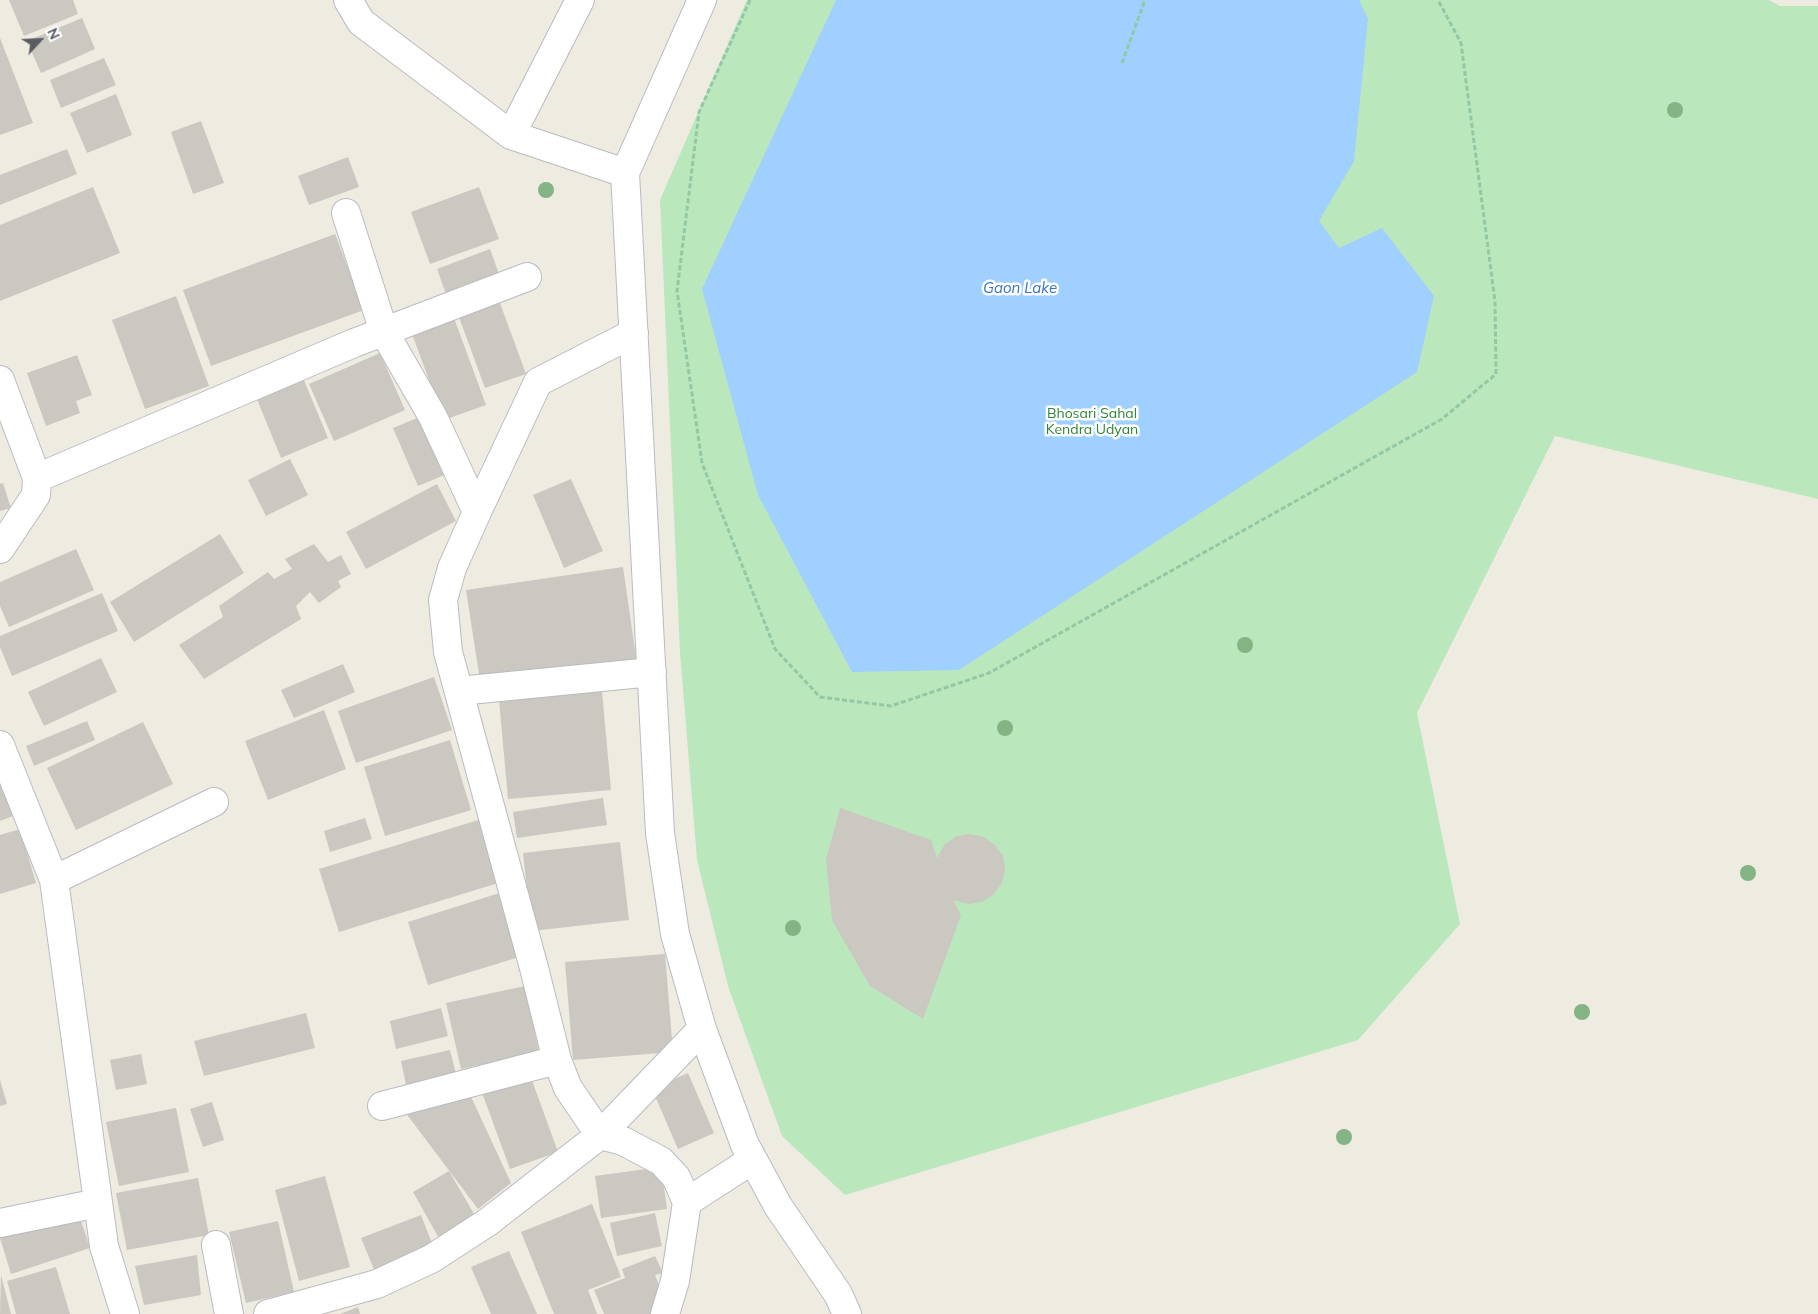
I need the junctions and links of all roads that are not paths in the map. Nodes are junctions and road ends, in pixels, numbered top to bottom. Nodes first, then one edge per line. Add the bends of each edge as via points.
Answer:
1 (348, 0) edge
2 (580, 0) edge
3 (702, 0) edge
4 (511, 135) junction
5 (625, 173) junction
6 (346, 213) dead end
7 (527, 277) dead end
8 (384, 332) junction
9 (634, 333) junction
10 (0, 380) edge
11 (37, 478) junction
12 (477, 512) junction
13 (0, 549) edge
14 (652, 672) junction
15 (459, 692) junction
16 (1, 753) edge
17 (214, 802) dead end
18 (54, 880) junction
19 (702, 1029) junction
20 (557, 1060) junction
21 (382, 1106) dead end
22 (600, 1136) junction
23 (752, 1160) junction
24 (687, 1202) junction
25 (98, 1204) junction
26 (0, 1223) edge
27 (216, 1245) dead end
28 (274, 1313) edge
29 (125, 1314) edge
30 (229, 1314) edge
31 (665, 1314) edge
32 (847, 1314) edge

1 - 4 street via 361,22
2 - 4 street
3 - 5 street
4 - 5 street
5 - 9 street
6 - 8 street
7 - 8 street
8 - 11 street
8 - 12 street via 434,417
9 - 12 street via 538,382
9 - 14 street
10 - 11 street
11 - 13 street via 36,495
12 - 15 street via 452,568 443,600 448,652
14 - 15 street
14 - 19 street via 660,834 675,934
15 - 20 street
16 - 18 street
17 - 18 street
18 - 25 street
19 - 22 street
19 - 23 street
20 - 21 street
20 - 22 street via 568,1088
22 - 24 street via 623,1142 661,1160 676,1177
22 - 28 street via 488,1222 431,1259 377,1284
23 - 24 street
23 - 32 street via 778,1206 838,1294
24 - 31 street via 675,1281
25 - 26 street
25 - 29 street via 104,1246
27 - 30 street

